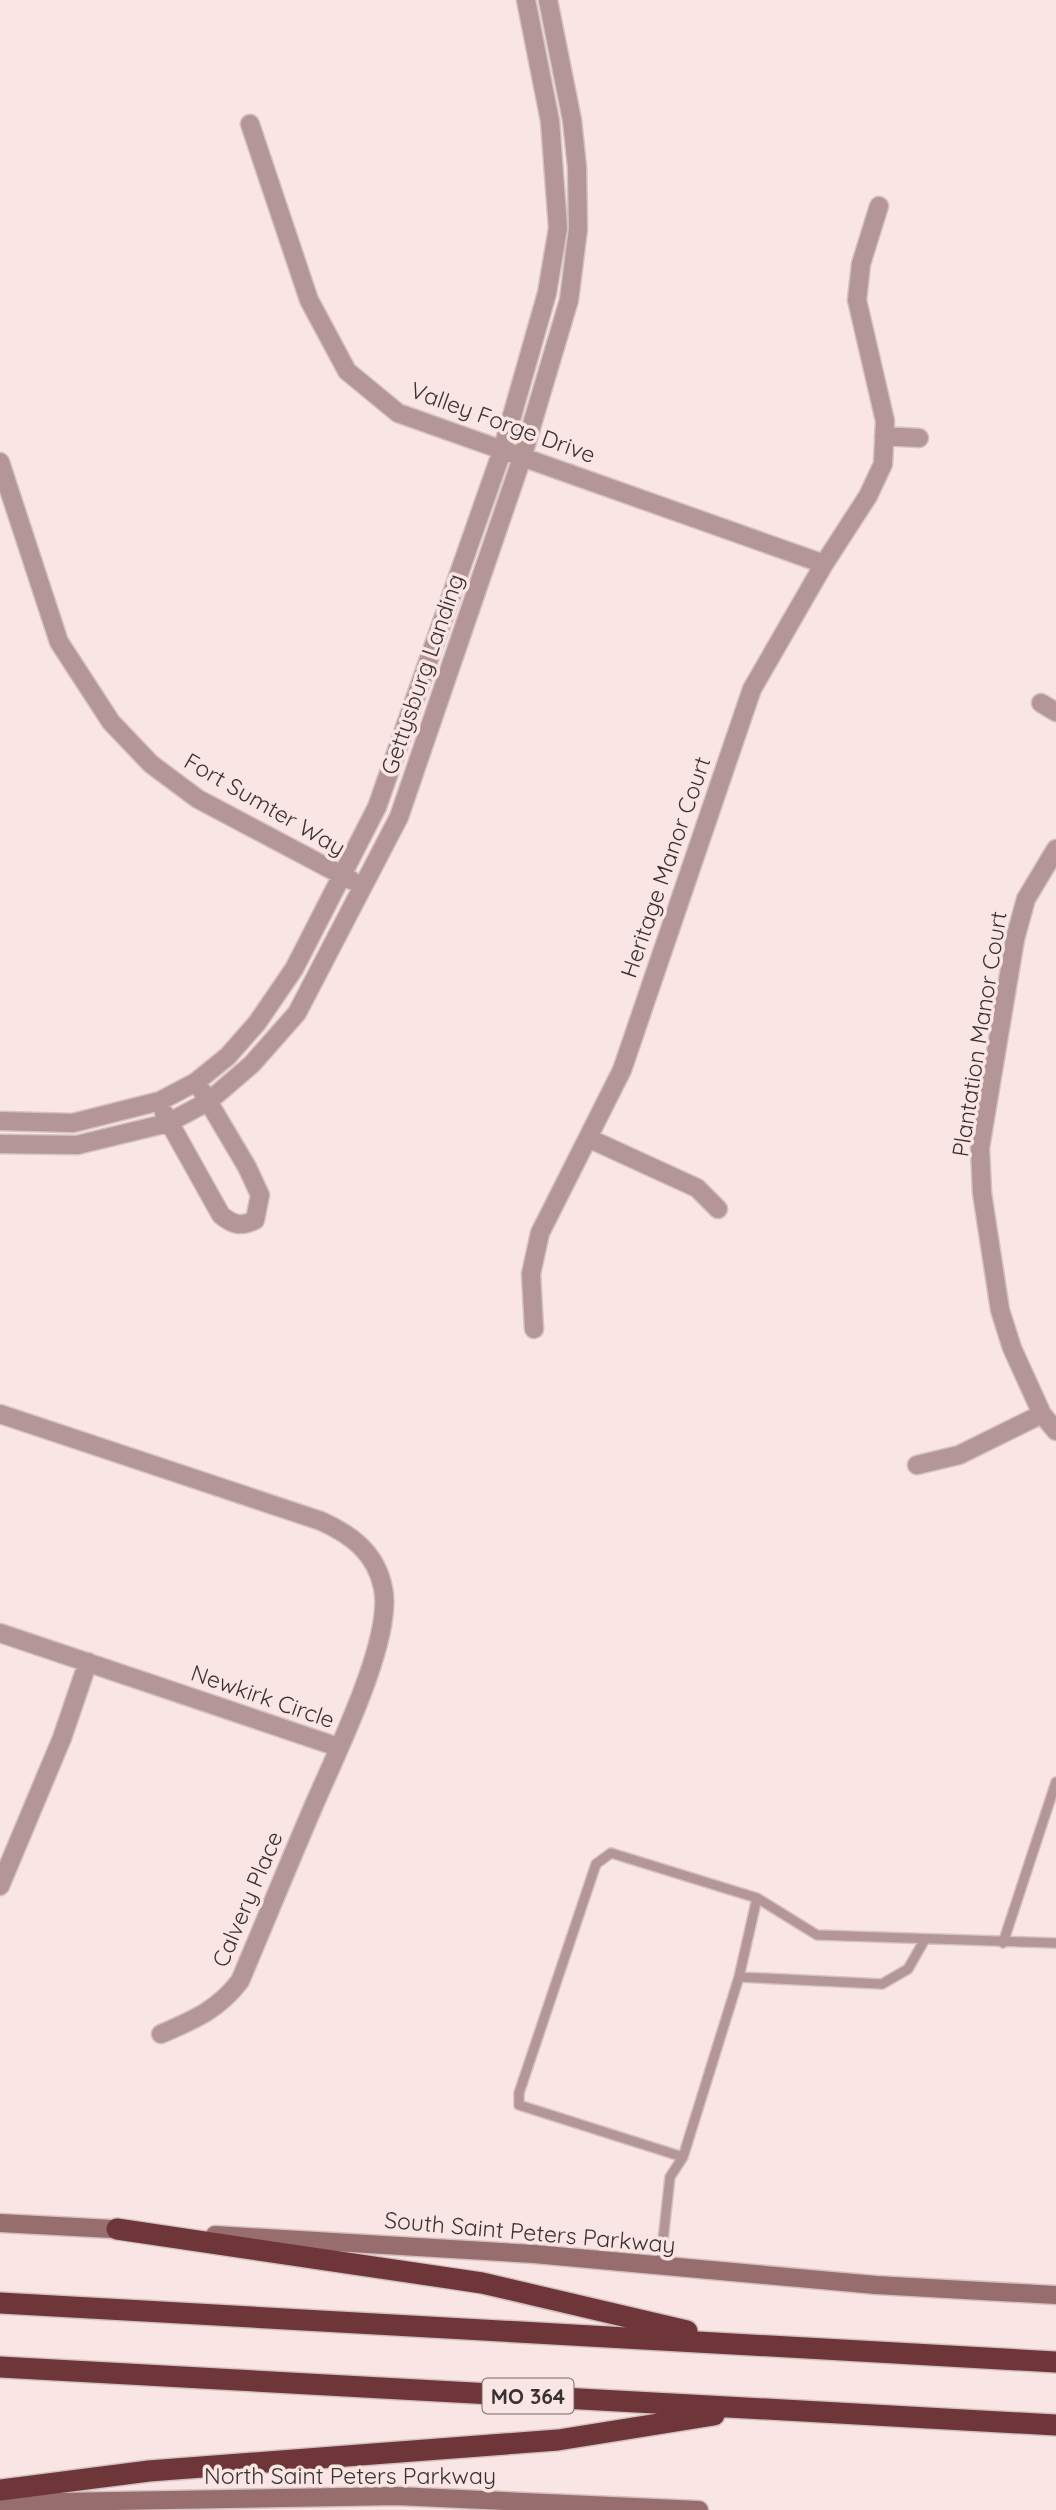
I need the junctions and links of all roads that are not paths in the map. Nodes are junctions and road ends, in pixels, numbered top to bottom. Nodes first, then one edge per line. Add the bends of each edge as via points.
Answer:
1 (526, 0) edge
2 (548, 0) edge
3 (250, 124) dead end
4 (879, 206) dead end
5 (884, 436) junction
6 (919, 438) dead end
7 (502, 451) junction
8 (522, 458) junction
9 (0, 463) edge
10 (824, 564) junction
11 (1056, 849) edge
12 (340, 875) junction
13 (363, 886) junction
14 (197, 1082) junction
15 (160, 1101) junction
16 (209, 1101) junction
17 (0, 1121) edge
18 (168, 1123) junction
19 (587, 1138) junction
20 (0, 1144) edge
21 (718, 1209) dead end
22 (534, 1329) dead end
23 (0, 1414) edge
24 (1042, 1414) junction
25 (1056, 1430) edge
26 (917, 1465) dead end
27 (0, 1633) edge
28 (88, 1662) junction
29 (338, 1748) junction
30 (1056, 1782) edge
31 (1, 1880) edge
32 (757, 1898) junction
33 (923, 1941) junction
34 (1003, 1943) junction
35 (1056, 1943) edge
36 (739, 1977) junction
37 (161, 2034) dead end
38 (683, 2157) junction
39 (0, 2223) edge
40 (117, 2230) junction
41 (660, 2267) junction
42 (1056, 2295) edge
43 (0, 2304) edge
44 (747, 2344) junction
45 (1056, 2362) edge
46 (0, 2367) edge
47 (755, 2409) junction
48 (1056, 2425) edge
49 (0, 2490) edge
50 (298, 2503) edge
51 (0, 2504) edge
52 (699, 2510) edge

1 - 7 street, Gettysburg Landing via 550,121 558,228 547,293
2 - 8 street, Gettysburg Landing via 572,120 579,229 569,300
3 - 7 street, Valley Forge Drive via 309,300 347,371 398,413
4 - 5 street, Heritage Manor Court via 861,264 858,300 885,421
5 - 6 street
5 - 10 street, Heritage Manor Court via 883,464 873,486
7 - 8 street, Valley Forge Drive
7 - 12 street, Gettysburg Landing via 377,807
8 - 10 street, Valley Forge Drive
8 - 13 street, Gettysburg Landing via 399,817
9 - 12 street, Fort Sumter Way via 58,642 111,722 151,764 198,799
10 - 19 street, Heritage Manor Court via 752,689 622,1070
11 - 24 street, Plantation Manor Court via 1026,899 1015,939 981,1148 982,1193 1000,1310
12 - 13 street, Fort Sumter Way
12 - 14 street, Gettysburg Landing via 294,969 257,1023
13 - 16 street, Gettysburg Landing via 297,1013 252,1064
14 - 15 street, Gettysburg Landing
14 - 16 street
15 - 17 street, Gettysburg Landing via 73,1123
15 - 18 street
16 - 18 street, Gettysburg Landing
16 - 18 street via 260,1195 255,1220 232,1224 221,1215
18 - 20 street, Gettysburg Landing via 77,1144
19 - 21 street via 697,1188
19 - 22 street, Heritage Manor Court via 541,1233 531,1273
23 - 29 street, Newkirk Circle via 321,1521 346,1532 366,1550 384,1590 383,1612 377,1643
24 - 25 street, Plantation Manor Court
24 - 26 street via 959,1455
27 - 28 street, Newkirk Circle
28 - 29 street, Newkirk Circle
28 - 31 street via 62,1738
29 - 37 street, Calvery Place via 240,1981 211,2012
30 - 34 lane
32 - 33 lane via 817,1935
32 - 36 lane
32 - 38 lane via 611,1853 596,1864 519,2093 519,2105
33 - 34 lane
33 - 36 lane via 908,1969 882,1984
34 - 35 lane
36 - 38 lane
38 - 41 lane via 670,2177
39 - 40 main road, South Saint Peters Parkway
40 - 41 main road, South Saint Peters Parkway via 534,2254
40 - 44 highway via 482,2283
41 - 42 main road, South Saint Peters Parkway
43 - 44 highway
44 - 45 highway
46 - 47 highway, MO 364
47 - 48 highway, MO 364
47 - 49 highway via 558,2440 149,2471
50 - 51 main road, North Saint Peters Parkway
50 - 52 main road, North Saint Peters Parkway via 498,2499

